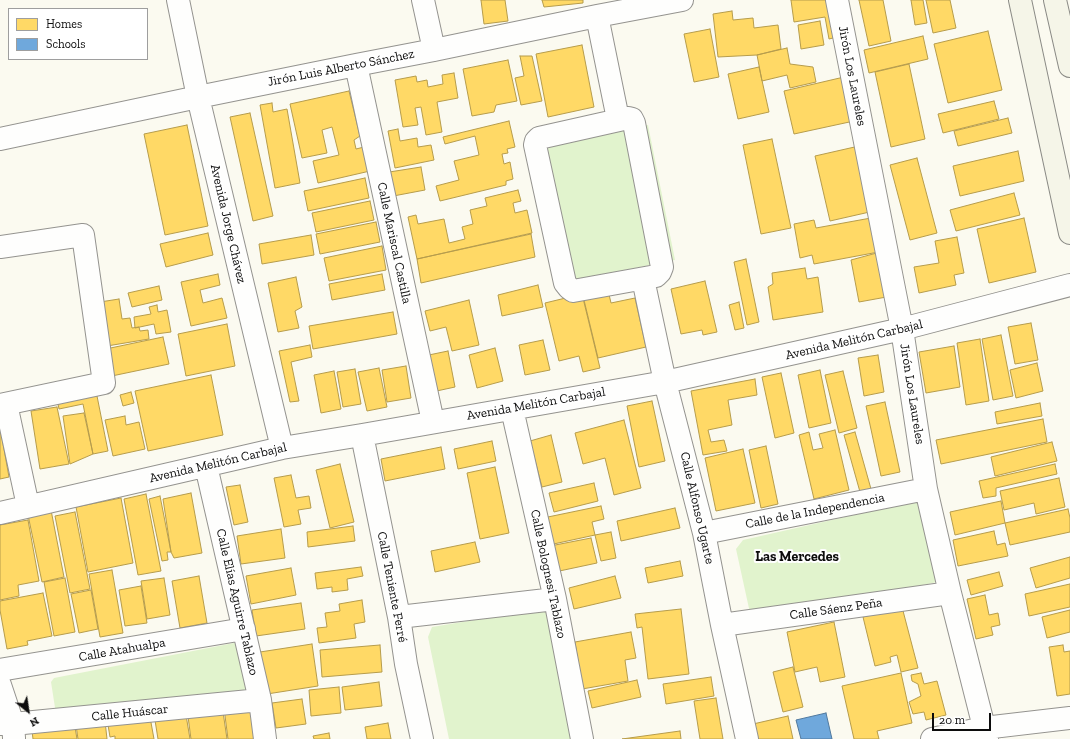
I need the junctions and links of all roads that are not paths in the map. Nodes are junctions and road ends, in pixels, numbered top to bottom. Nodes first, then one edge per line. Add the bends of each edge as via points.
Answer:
1 (178, 0) edge
2 (423, 0) edge
3 (837, 0) edge
4 (1020, 0) edge
5 (1055, 0) edge
6 (676, 1) edge
7 (597, 16) junction
8 (434, 50) junction
9 (356, 64) junction
10 (1070, 66) edge
11 (198, 97) junction
12 (618, 119) junction
13 (0, 139) edge
14 (1070, 234) edge
15 (0, 247) edge
16 (643, 279) junction
17 (1070, 285) edge
18 (902, 329) junction
19 (665, 382) junction
20 (3, 405) edge
21 (512, 409) junction
22 (433, 422) junction
23 (362, 435) junction
24 (282, 448) junction
25 (206, 466) junction
26 (926, 489) junction
27 (28, 506) junction
28 (0, 513) edge
29 (704, 533) junction
30 (950, 593) junction
31 (555, 599) junction
32 (399, 617) junction
33 (722, 626) junction
34 (244, 629) junction
35 (0, 670) edge
36 (0, 685) edge
37 (260, 700) junction
38 (1070, 718) edge
39 (9, 729) edge
40 (986, 734) edge
41 (266, 739) edge
42 (422, 739) edge
43 (582, 739) edge
44 (748, 739) edge
45 (932, 739) edge

1 - 11 street, Avenida Jorge Chávez
2 - 8 street
3 - 18 street, Jirón Los Laureles
4 - 14 main road
5 - 10 main road
6 - 7 street, Jirón Luis Alberto Sánchez
7 - 8 street, Jirón Luis Alberto Sánchez
7 - 12 street
8 - 9 street, Jirón Luis Alberto Sánchez
9 - 11 street, Jirón Luis Alberto Sánchez
9 - 22 street, Calle Mariscal Castilla
11 - 13 street, Jirón Luis Alberto Sánchez
11 - 24 street, Avenida Jorge Chávez
12 - 16 street via 632,119 634,123 662,267 656,276
12 - 16 street via 539,138 535,145 565,282 569,288 573,291
15 - 20 street via 83,235 104,383
16 - 19 street, Calle Alfonso Ugarte
17 - 18 street, Avenida Melitón Carbajal
18 - 19 street, Avenida Melitón Carbajal
18 - 26 street, Jirón Los Laureles
19 - 21 street, Avenida Melitón Carbajal
19 - 29 street, Calle Alfonso Ugarte
20 - 27 street
21 - 22 street, Avenida Melitón Carbajal
21 - 31 street, Calle Bolognesi Tablazo
22 - 23 street, Avenida Melitón Carbajal
23 - 24 street, Avenida Melitón Carbajal
23 - 32 street, Calle Teniente Ferré
24 - 25 street, Avenida Melitón Carbajal
25 - 27 street, Avenida Melitón Carbajal
25 - 34 street, Calle Elías Aguirre Tablazo
26 - 29 street, Calle de la Independencia
26 - 30 street, Jirón Los Laureles
27 - 28 street, Avenida Melitón Carbajal
29 - 33 street, Calle Alfonso Ugarte
30 - 33 street, Calle Sáenz Peña
30 - 40 street, Jirón Los Laureles
31 - 32 street
31 - 43 street, Calle Bolognesi Tablazo
32 - 42 street, Calle Teniente Ferré
33 - 44 street, Calle Alfonso Ugarte
34 - 35 street, Calle Atahualpa
34 - 37 street, Calle Elías Aguirre Tablazo
36 - 39 street
37 - 39 street, Calle Huáscar
37 - 41 street, Calle Elías Aguirre Tablazo
38 - 40 street
40 - 45 street

